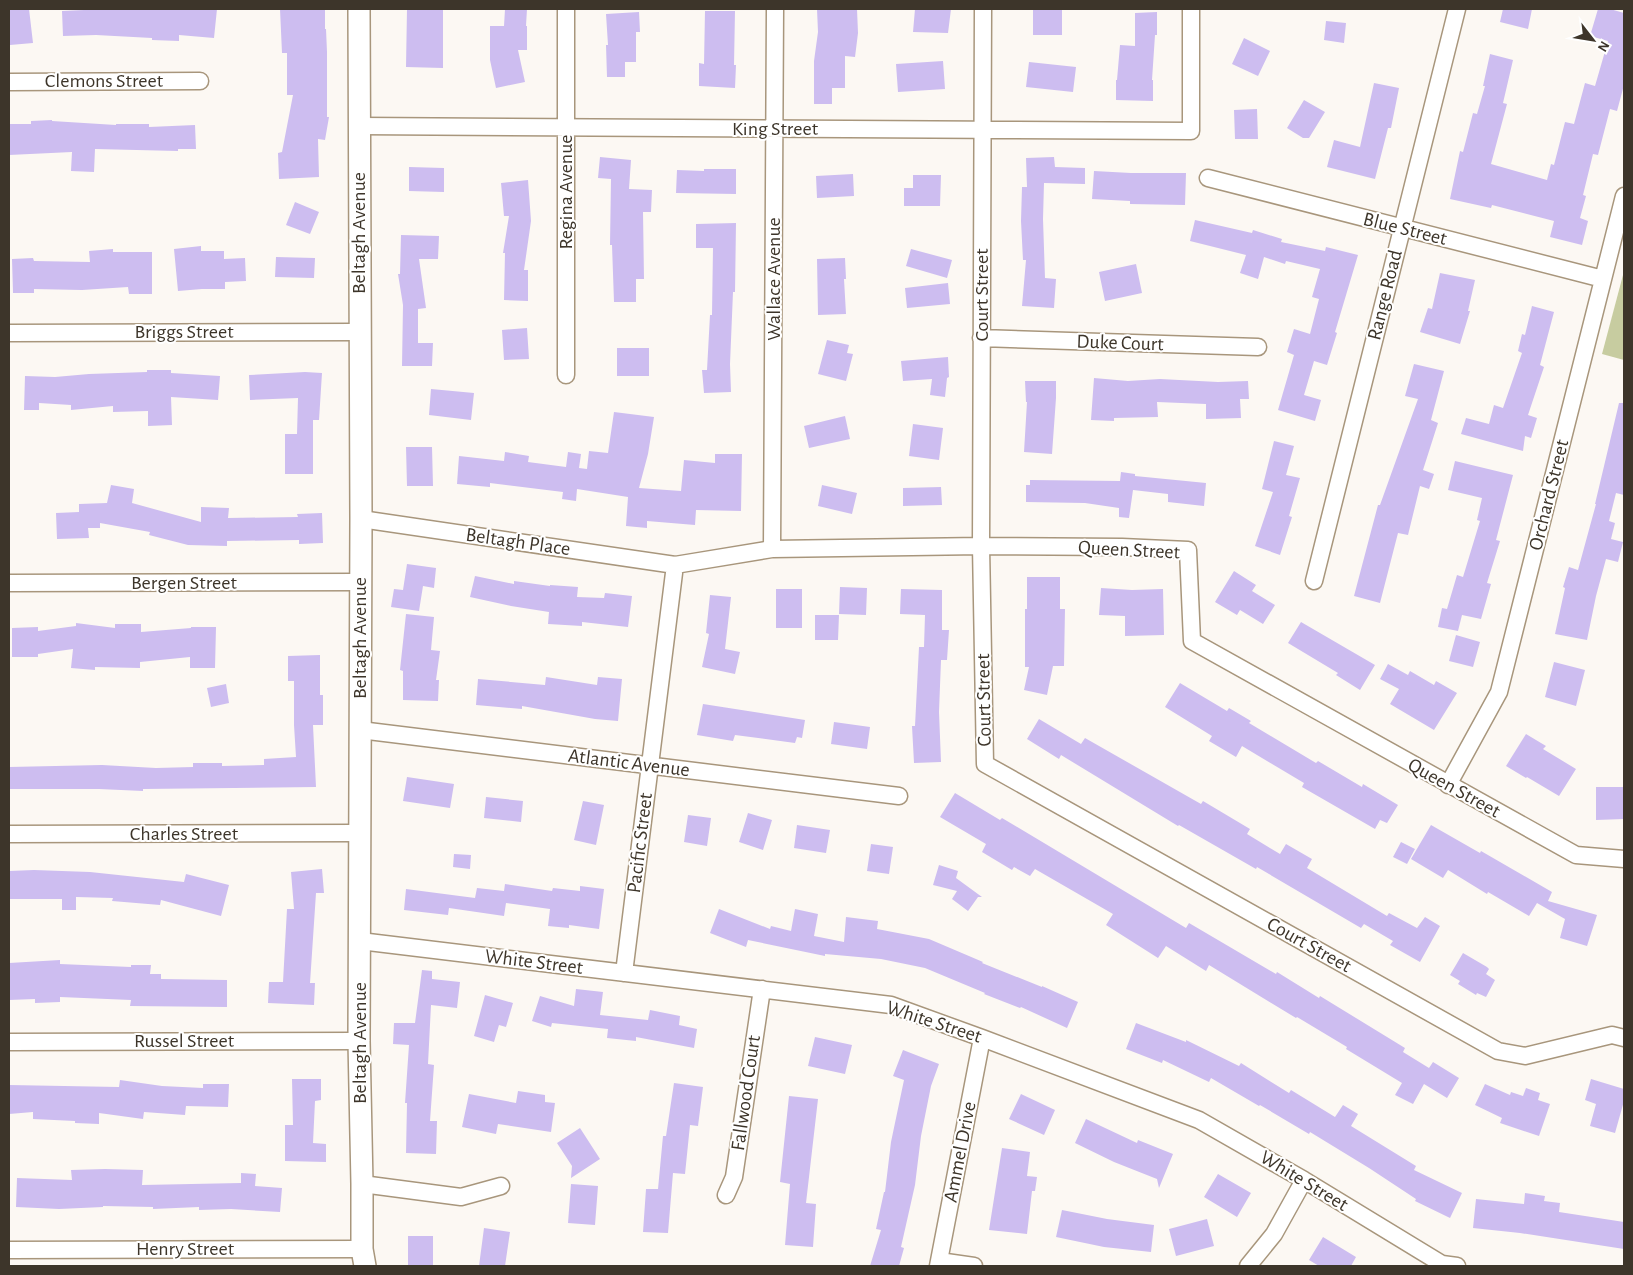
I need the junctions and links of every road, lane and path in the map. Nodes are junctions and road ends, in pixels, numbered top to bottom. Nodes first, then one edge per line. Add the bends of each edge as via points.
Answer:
1 (359, 9) edge
2 (566, 9) edge
3 (775, 9) edge
4 (983, 9) edge
5 (1191, 9) edge
6 (1457, 9) edge
7 (200, 81) dead end
8 (9, 82) edge
9 (360, 126) junction
10 (566, 128) junction
11 (774, 128) junction
12 (982, 130) junction
13 (1208, 178) dead end
14 (1624, 196) edge
15 (1402, 228) junction
16 (1603, 279) junction
17 (359, 332) junction
18 (9, 333) edge
19 (982, 338) junction
20 (1258, 347) dead end
21 (566, 375) dead end
22 (361, 520) junction
23 (981, 546) junction
24 (772, 549) junction
25 (675, 565) junction
26 (1314, 581) dead end
27 (360, 582) junction
28 (9, 583) edge
29 (360, 730) junction
30 (650, 765) junction
31 (1448, 785) junction
32 (899, 796) dead end
33 (9, 834) edge
34 (360, 834) junction
35 (1624, 859) edge
36 (360, 941) junction
37 (624, 973) junction
38 (762, 989) junction
39 (982, 1038) junction
40 (1624, 1038) edge
41 (359, 1041) junction
42 (9, 1042) edge
43 (1304, 1180) junction
44 (362, 1184) junction
45 (501, 1186) dead end
46 (726, 1195) dead end
47 (9, 1250) edge
48 (363, 1257) edge
49 (938, 1264) edge
50 (974, 1266) edge
51 (1248, 1266) edge
52 (1447, 1266) edge

1 - 9 street, Beltagh Avenue
2 - 10 street, Regina Avenue
3 - 11 street, Wallace Avenue
4 - 12 street, Court Street
5 - 12 street, King Street via 1191,131
6 - 15 street, Range Road
7 - 8 street, Clemons Street
9 - 10 street, King Street
9 - 17 street, Beltagh Avenue
10 - 11 street, King Street
10 - 21 street, Regina Avenue
11 - 12 street, King Street
11 - 24 street, Wallace Avenue
12 - 19 street, Court Street
13 - 15 street, Blue Street
14 - 16 street, Orchard Street
15 - 16 street, Blue Street
15 - 26 street, Range Road
16 - 31 street, Orchard Street via 1499,692
17 - 18 street, Briggs Street
17 - 22 street, Beltagh Avenue
19 - 20 street, Duke Court
19 - 23 street, Court Street
22 - 25 street, Beltagh Place
22 - 27 street, Beltagh Avenue
23 - 24 street, Queen Street
23 - 31 street, Queen Street via 1188,550 1192,641
23 - 40 street, Court Street via 985,764 1498,1051 1525,1056 1612,1035
24 - 25 street, Queen Street
25 - 30 street, Pacific Street
27 - 28 street, Bergen Street
27 - 29 street, Beltagh Avenue
29 - 30 street, Atlantic Avenue
29 - 34 street, Beltagh Avenue
30 - 32 street, Atlantic Avenue
30 - 37 street, Pacific Street
31 - 35 street, Queen Street via 1576,855
33 - 34 street, Charles Street
34 - 36 street, Beltagh Avenue
36 - 37 street, White Street
36 - 41 street, Beltagh Avenue
37 - 38 street, White Street
38 - 39 street, White Street via 891,1006
38 - 46 street, Fallwood Court via 734,1176
39 - 43 street, White Street via 1199,1120
39 - 49 street, Ammel Drive
41 - 42 street, Russel Street
41 - 44 street, Beltagh Avenue
43 - 51 street via 1274,1234
43 - 52 street, White Street
44 - 45 street via 462,1197
44 - 48 street, Beltagh Avenue
47 - 48 street, Henry Street
49 - 50 street

